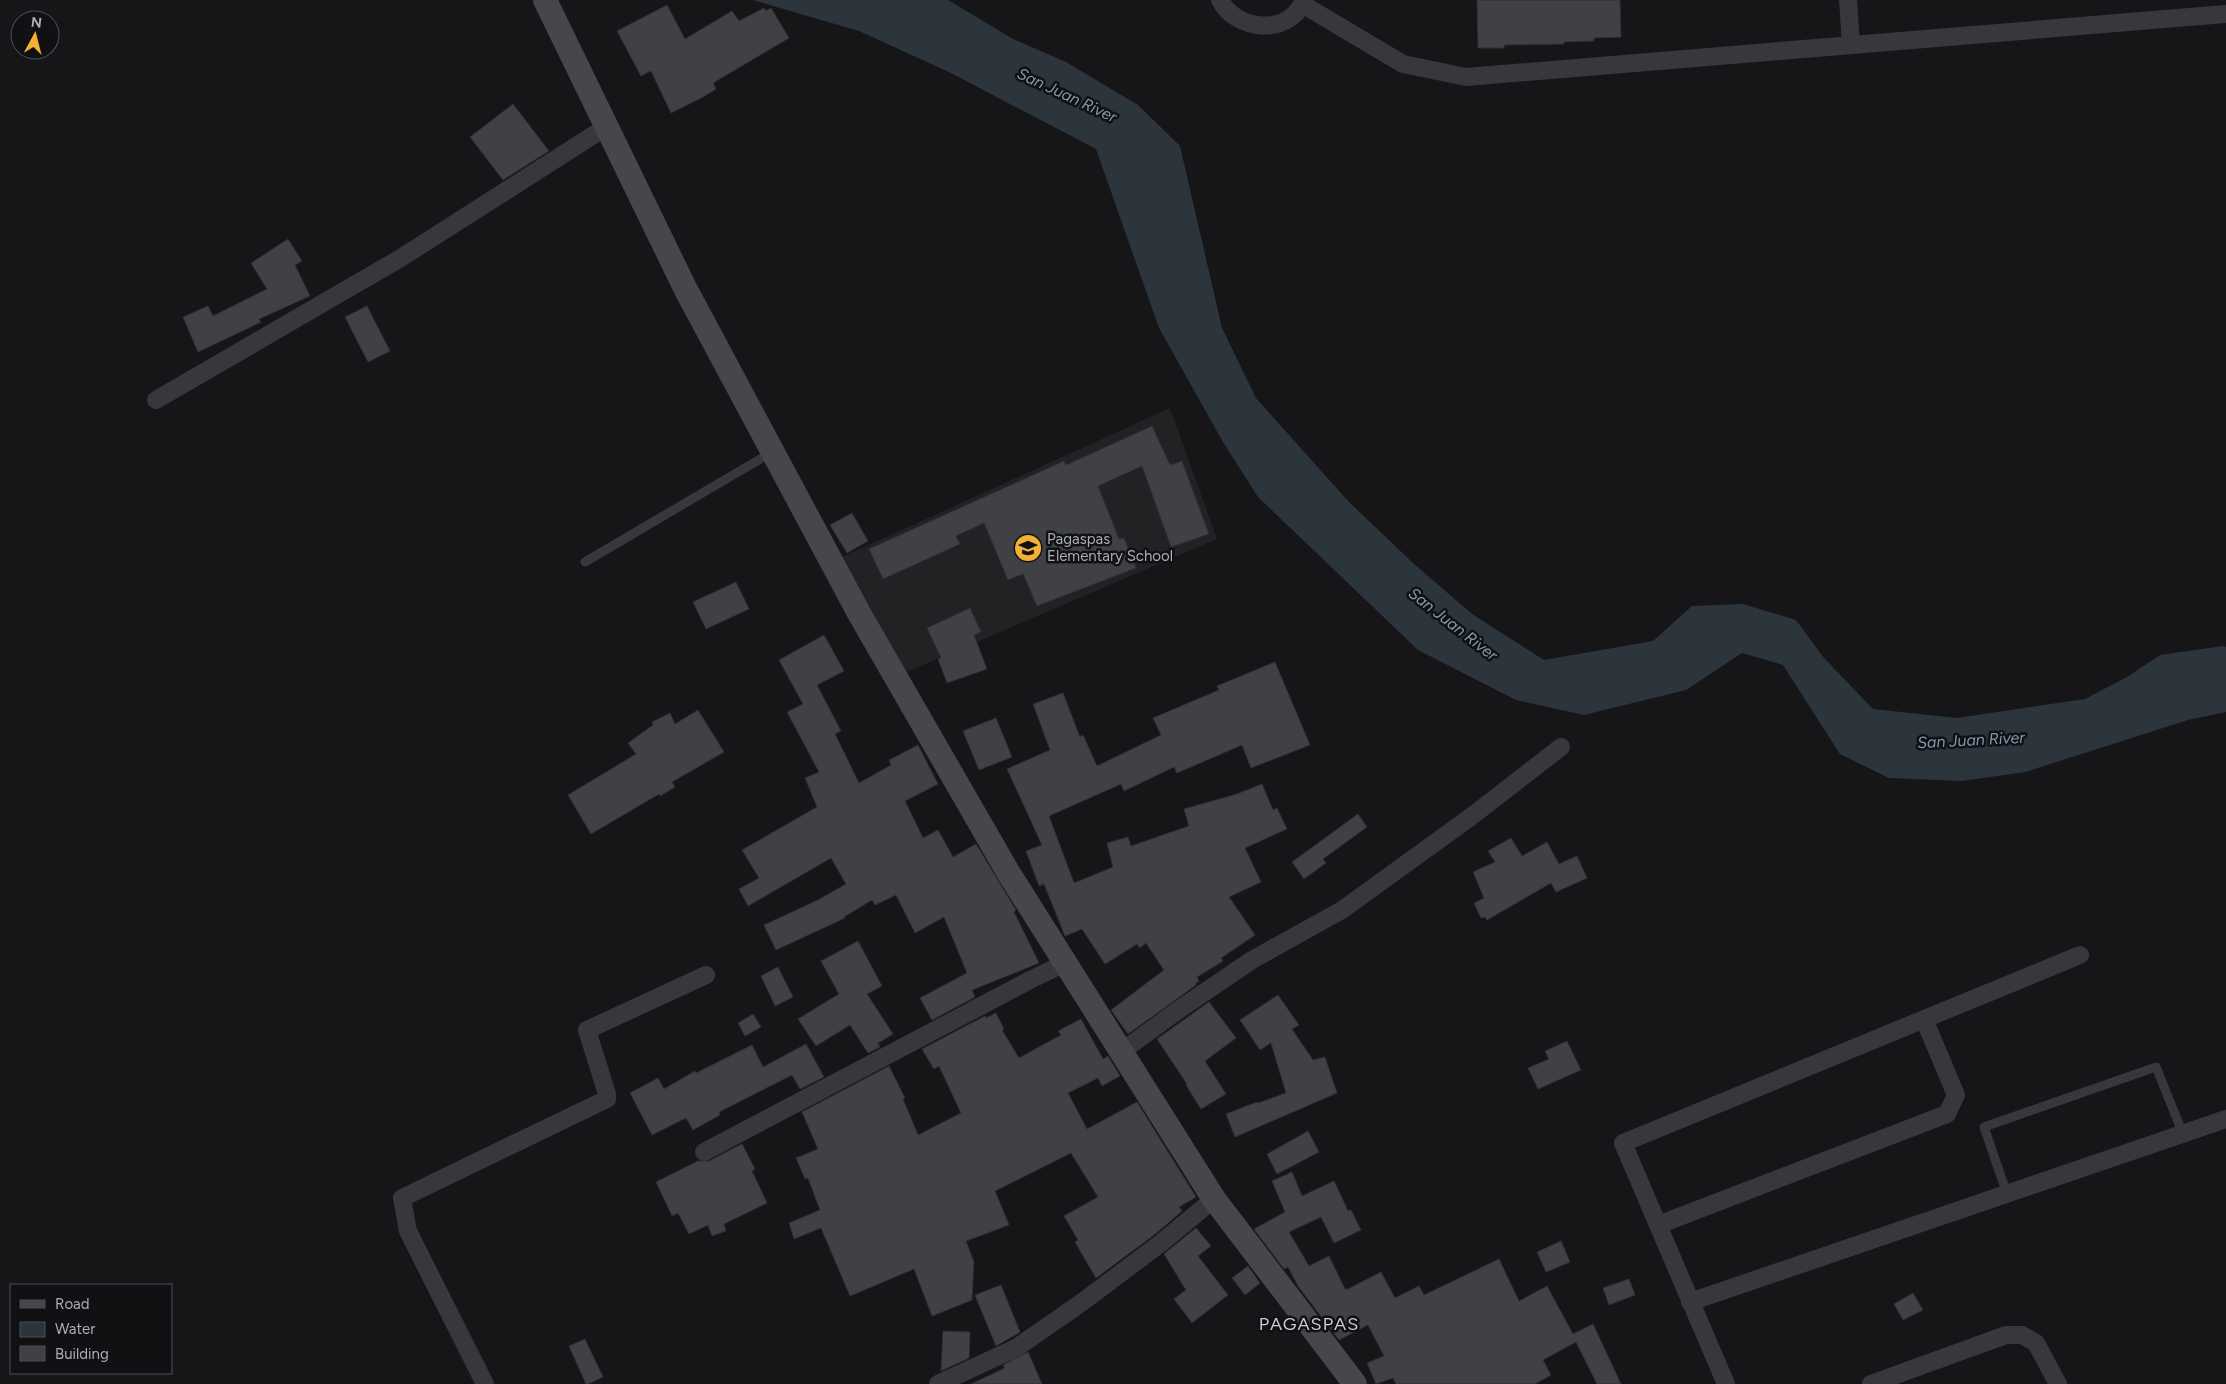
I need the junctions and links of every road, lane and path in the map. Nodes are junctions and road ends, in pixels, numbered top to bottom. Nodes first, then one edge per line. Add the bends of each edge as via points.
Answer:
1 (545, 0) edge
2 (1220, 0) edge
3 (1848, 0) edge
4 (1303, 2) edge
5 (2226, 14) edge
6 (1851, 45) junction
7 (606, 127) junction
8 (156, 400) dead end
9 (772, 451) junction
10 (585, 562) dead end
11 (1562, 747) dead end
12 (2080, 954) dead end
13 (1066, 963) junction
14 (706, 975) dead end
15 (1924, 1019) junction
16 (1121, 1052) junction
17 (2226, 1119) edge
18 (2183, 1134) junction
19 (704, 1152) dead end
20 (2007, 1194) junction
21 (1214, 1199) junction
22 (1658, 1225) junction
23 (1690, 1302) junction
24 (485, 1384) edge
25 (938, 1384) edge
26 (1355, 1384) edge
27 (1726, 1384) edge
28 (1871, 1384) edge
29 (2058, 1384) edge

1 - 7 main road
2 - 4 street via 1237,20 1254,26 1272,25 1289,18
3 - 6 street
4 - 6 street via 1403,64 1466,77
5 - 6 street
7 - 8 street via 398,259
7 - 9 main road via 685,288
9 - 10 lane
9 - 13 main road via 860,615 1008,872
11 - 16 street via 1342,910 1252,960
12 - 15 street
13 - 16 main road
13 - 19 street
14 - 24 street via 586,1030 607,1099 402,1198 408,1231
15 - 22 street via 1956,1095 1947,1114
15 - 22 street via 1623,1143
16 - 21 main road
17 - 18 street
18 - 20 street
18 - 20 lane via 2156,1067 1984,1127
20 - 23 street
21 - 25 street via 1161,1243 1016,1348
21 - 26 main road
22 - 23 street
23 - 27 street
28 - 29 street via 2006,1335 2022,1335 2036,1343

